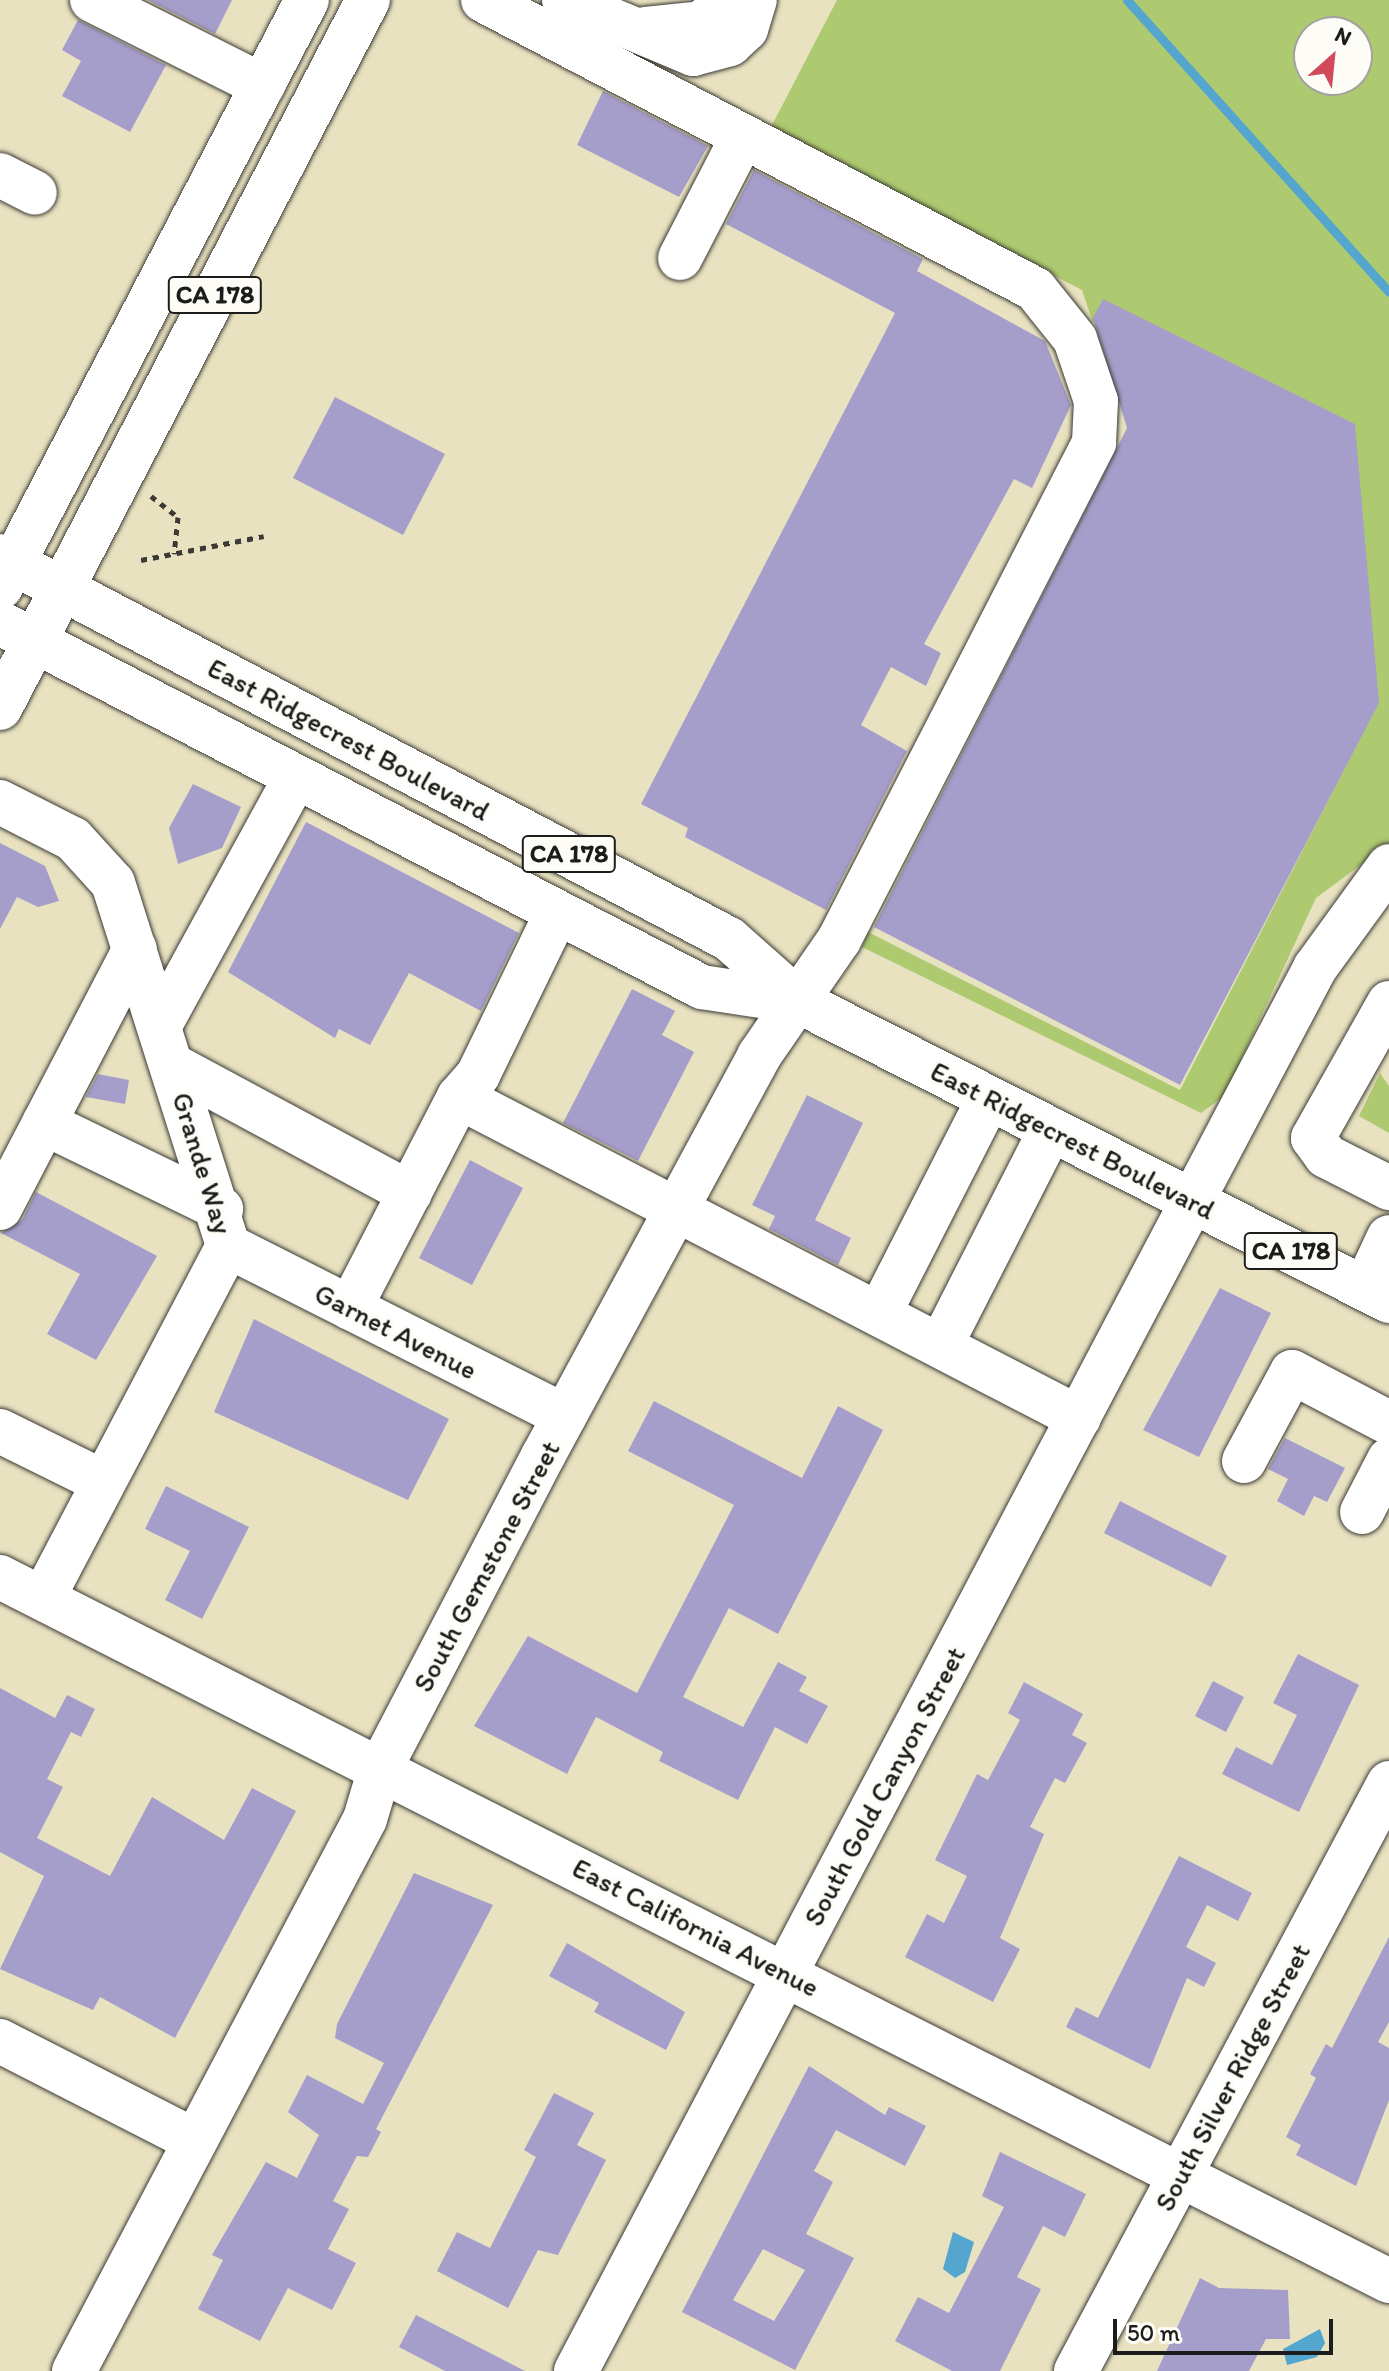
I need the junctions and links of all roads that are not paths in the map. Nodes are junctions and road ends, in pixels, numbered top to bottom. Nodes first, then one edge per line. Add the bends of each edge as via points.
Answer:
1 (92, 0) edge
2 (307, 0) edge
3 (341, 0) edge
4 (368, 0) edge
5 (483, 0) edge
6 (727, 0) edge
7 (755, 0) edge
8 (579, 7) edge
9 (333, 69) junction
10 (263, 86) junction
11 (743, 136) junction
12 (680, 258) dead end
13 (4, 570) edge
14 (65, 590) junction
15 (0, 623) edge
16 (38, 643) junction
17 (0, 708) edge
18 (295, 778) junction
19 (0, 802) edge
20 (1381, 892) edge
21 (557, 912) junction
22 (135, 949) junction
23 (800, 1002) junction
24 (1389, 1003) edge
25 (160, 1025) junction
26 (174, 1066) junction
27 (459, 1097) junction
28 (989, 1098) junction
29 (44, 1123) junction
30 (1051, 1129) junction
31 (1389, 1188) edge
32 (410, 1193) junction
33 (1194, 1202) junction
34 (0, 1208) edge
35 (675, 1209) junction
36 (224, 1228) junction
37 (1389, 1237) edge
38 (1377, 1295) edge
39 (350, 1308) junction
40 (879, 1314) junction
41 (941, 1345) junction
42 (564, 1416) junction
43 (1079, 1418) junction
44 (1389, 1423) edge
45 (0, 1431) edge
46 (1389, 1460) edge
47 (1244, 1461) dead end
48 (103, 1482) junction
49 (1362, 1512) dead end
50 (0, 1577) edge
51 (43, 1598) junction
52 (380, 1769) junction
53 (1389, 1783) edge
54 (785, 1972) junction
55 (0, 2041) edge
56 (195, 2141) junction
57 (1181, 2172) junction
58 (1385, 2269) edge
59 (74, 2371) edge
60 (576, 2371) edge
61 (1076, 2371) edge

1 - 10 street
2 - 10 street, CA 178
3 - 9 street via 324,39
4 - 9 street, CA 178
5 - 11 street, South Gemstone Street
6 - 8 street via 702,23 662,33
7 - 8 street via 746,29 711,52 655,44
9 - 14 street, CA 178
10 - 13 street, CA 178
11 - 12 street
11 - 23 street, South Gemstone Street via 1035,289 1075,339 1096,401 1094,443 839,940
13 - 14 street, East Ridgecrest Boulevard
14 - 16 street
14 - 23 street, East Ridgecrest Boulevard / CA 178 via 729,939
15 - 16 street, CA 178
16 - 17 street
16 - 18 street, East Ridgecrest Boulevard / CA 178
18 - 21 street, East Ridgecrest Boulevard / CA 178
18 - 25 street
19 - 22 street, Grande Way via 96,858 113,883
20 - 33 street, South Gold Canyon Street via 1315,968
21 - 23 street, East Ridgecrest Boulevard / CA 178 via 702,987
21 - 27 street via 478,1075
22 - 25 street, Grande Way
22 - 29 street
23 - 28 street, East Ridgecrest Boulevard / CA 178
23 - 35 street, South Gemstone Street via 759,1056
24 - 31 street via 1313,1138 1326,1156
25 - 26 street, Grande Way
26 - 32 street
26 - 36 street, Grande Way
27 - 32 street
27 - 35 street
28 - 30 street, East Ridgecrest Boulevard / CA 178
28 - 40 street
29 - 34 street
29 - 36 street, Garnet Avenue
30 - 33 street, East Ridgecrest Boulevard / CA 178
30 - 41 street
32 - 39 street
33 - 38 street, East Ridgecrest Boulevard / CA 178
33 - 43 street, South Gold Canyon Street
35 - 40 street
35 - 42 street, South Gemstone Street
36 - 39 street, Garnet Avenue
36 - 48 street, Grande Way
37 - 38 street
39 - 42 street, Garnet Avenue
40 - 41 street
41 - 43 street
42 - 52 street, South Gemstone Street
43 - 54 street, South Gold Canyon Street
44 - 47 street via 1292,1372
45 - 48 street
46 - 49 street
48 - 51 street, Grande Way
50 - 51 street, East California Avenue
51 - 52 street, East California Avenue
52 - 54 street, East California Avenue
52 - 56 street, South Gemstone Street via 369,1811
53 - 57 street, South Silver Ridge Street
54 - 57 street, East California Avenue
54 - 60 street, South Gold Canyon Street
55 - 56 street
56 - 59 street, South Gemstone Street
57 - 58 street, East California Avenue
57 - 61 street, South Silver Ridge Street

